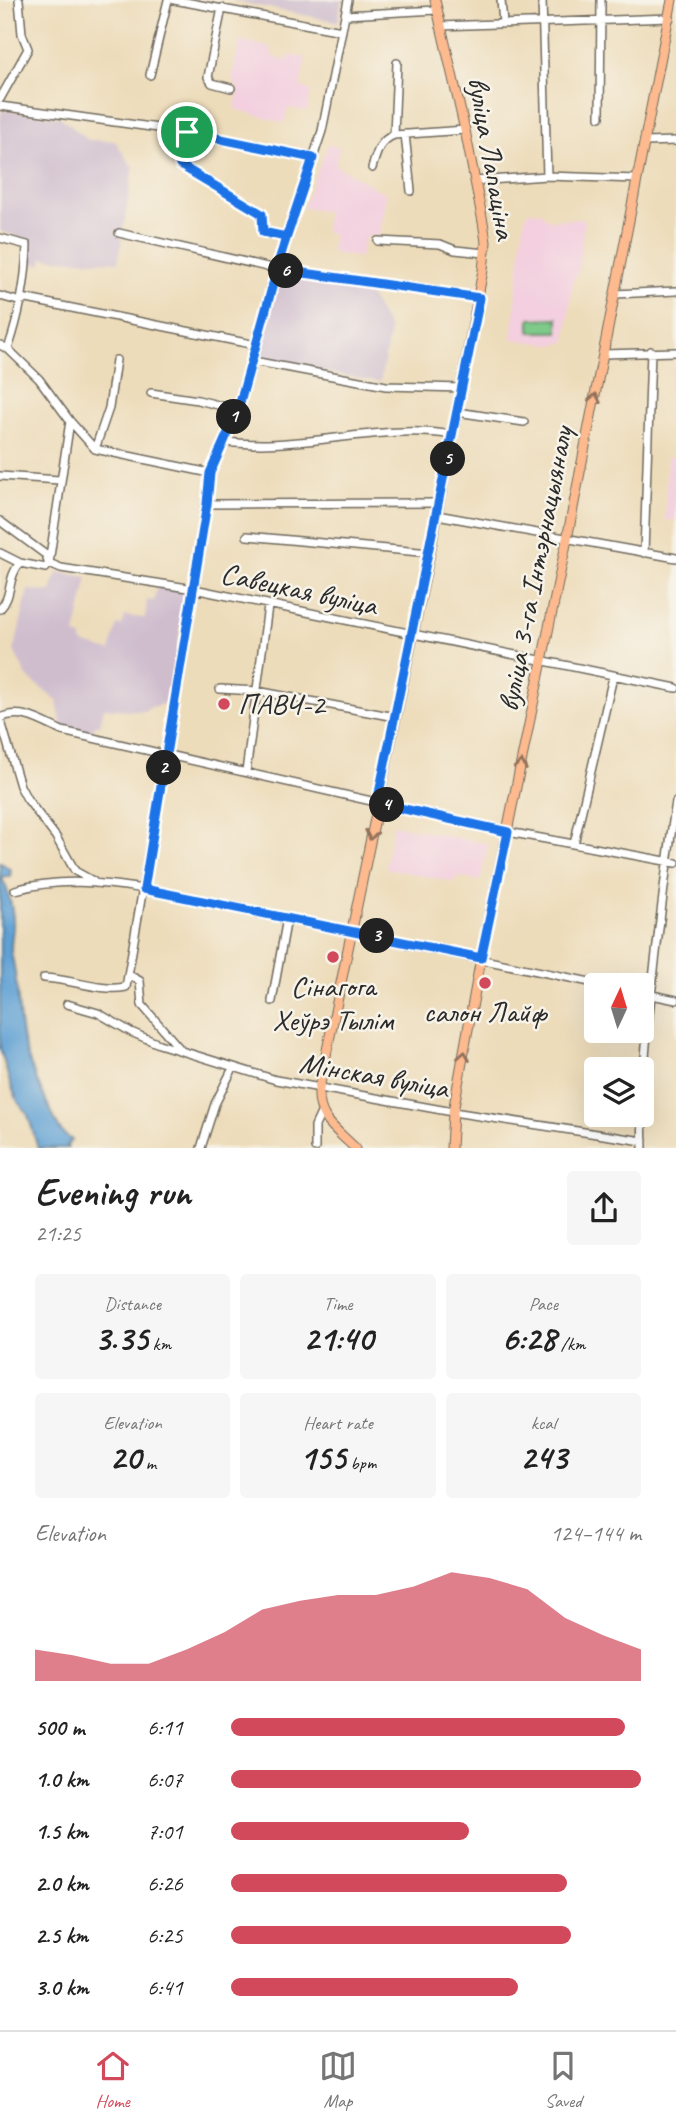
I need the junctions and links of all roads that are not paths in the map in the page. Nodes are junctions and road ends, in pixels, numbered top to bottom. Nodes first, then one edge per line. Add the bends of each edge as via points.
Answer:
1 (19, 0) edge
2 (168, 0) edge
3 (174, 0) edge
4 (348, 0) edge
5 (435, 0) edge
6 (501, 0) edge
7 (542, 0) edge
8 (601, 0) edge
9 (672, 0) edge
10 (222, 8) junction
11 (437, 10) junction
12 (345, 15) junction
13 (670, 18) junction
14 (601, 19) junction
15 (543, 22) junction
16 (503, 23) junction
17 (440, 26) junction
18 (342, 31) junction
19 (397, 63) dead end
20 (150, 75) dead end
21 (232, 88) dead end
22 (2, 90) edge
23 (0, 99) edge
24 (0, 106) edge
25 (600, 117) dead end
26 (465, 130) junction
27 (187, 132) junction
28 (405, 134) junction
29 (394, 135) junction
30 (676, 141) edge
31 (645, 142) junction
32 (313, 158) junction
33 (372, 168) dead end
34 (547, 176) junction
35 (637, 179) junction
36 (475, 181) junction
37 (411, 191) dead end
38 (119, 233) dead end
39 (286, 237) junction
40 (0, 238) edge
41 (378, 241) dead end
42 (485, 253) junction
43 (276, 269) junction
44 (676, 291) edge
45 (615, 294) junction
46 (0, 296) edge
47 (480, 298) junction
48 (22, 299) junction
49 (256, 345) junction
50 (4, 347) edge
51 (651, 351) junction
52 (676, 352) edge
53 (603, 354) junction
54 (116, 360) dead end
55 (253, 361) junction
56 (462, 388) junction
57 (151, 393) dead end
58 (238, 410) junction
59 (457, 412) junction
60 (70, 421) junction
61 (524, 422) dead end
62 (453, 435) junction
63 (223, 442) junction
64 (95, 449) junction
65 (210, 473) junction
66 (0, 476) edge
67 (60, 480) junction
68 (439, 503) junction
69 (207, 504) junction
70 (437, 515) junction
71 (0, 521) edge
72 (247, 536) dead end
73 (567, 539) junction
74 (644, 552) junction
75 (430, 553) junction
76 (0, 554) edge
77 (676, 558) edge
78 (20, 563) junction
79 (48, 563) junction
80 (194, 589) junction
81 (268, 606) junction
82 (0, 609) edge
83 (413, 636) junction
84 (541, 662) junction
85 (613, 677) junction
86 (676, 688) edge
87 (220, 689) dead end
88 (257, 691) junction
89 (0, 718) edge
90 (395, 718) junction
91 (166, 755) junction
92 (246, 772) junction
93 (676, 802) edge
94 (377, 803) junction
95 (508, 832) junction
96 (574, 844) junction
97 (666, 861) junction
98 (676, 863) edge
99 (94, 881) junction
100 (144, 889) junction
101 (15, 890) dead end
102 (287, 918) junction
103 (351, 931) junction
104 (481, 958) junction
105 (649, 973) edge
106 (129, 975) junction
107 (44, 978) dead end
108 (584, 981) edge
109 (654, 996) edge
110 (676, 1000) edge
111 (272, 1001) dead end
112 (66, 1004) dead end
113 (645, 1043) edge
114 (181, 1049) junction
115 (233, 1068) junction
116 (319, 1089) junction
117 (453, 1112) junction
118 (321, 1114) junction
119 (643, 1144) edge
120 (201, 1148) edge
121 (315, 1148) edge
122 (355, 1148) edge
123 (451, 1148) edge

1 - 22 street via 28,48
2 - 20 street
3 - 10 street
4 - 12 street
5 - 11 main road, вуліца Лапаціна
6 - 16 street
7 - 15 street
8 - 14 street
9 - 13 main road, вуліца 3-га Інтэрнацыяналу
10 - 18 street
10 - 21 street via 208,77 212,83
11 - 12 street
11 - 17 main road, вуліца Лапаціна
12 - 18 street
13 - 14 street
13 - 31 main road, вуліца 3-га Інтэрнацыяналу
14 - 15 street
14 - 25 street
15 - 16 street
15 - 34 street
16 - 17 street
17 - 26 main road, вуліца Лапаціна
18 - 32 street
19 - 29 street
22 - 23 street
24 - 27 street
26 - 28 street
26 - 36 main road, вуліца Лапаціна
27 - 32 street
27 - 39 street via 180,165 262,214 263,232
28 - 29 street
28 - 37 street
29 - 33 street via 379,145
30 - 31 street
31 - 35 main road, вуліца 3-га Інтэрнацыяналу
32 - 39 street
34 - 35 street
34 - 36 street
35 - 45 main road, вуліца 3-га Інтэрнацыяналу
36 - 42 main road, вуліца Лапаціна
38 - 43 street
39 - 43 street
40 - 48 street via 27,245
41 - 42 street via 440,244
42 - 47 main road, вуліца Лапаціна
43 - 47 street
43 - 49 street
44 - 45 street
45 - 53 main road, вуліца 3-га Інтэрнацыяналу
46 - 48 street
47 - 56 main road, вуліца Лапаціна
48 - 49 street
48 - 50 street via 18,321
49 - 55 street
50 - 60 street via 38,379
51 - 52 street
51 - 53 street
51 - 74 street
73 -> 53 main road, вуліца 3-га Інтэрнацыяналу
54 - 64 street via 109,408
55 - 56 street via 386,386
55 - 58 street
56 - 59 main road, вуліца Лапаціна
57 - 58 street
58 - 63 street
59 - 61 street
59 - 62 main road, вуліца Лапаціна
60 - 64 street
60 - 67 street
62 - 63 street
62 - 68 main road, вуліца Лапаціна
63 - 65 street
64 - 65 street
65 - 69 street
66 - 67 street
67 - 79 street
68 - 69 street
68 - 70 main road, вуліца Лапаціна
69 - 80 street
70 - 73 street
70 - 75 main road, вуліца Лапаціна
71 - 79 street via 46,555
72 - 75 street
73 - 74 street
73 - 84 main road, вуліца 3-га Інтэрнацыяналу
74 - 77 street
75 - 83 main road, вуліца Лапаціна
76 - 78 street, Савецкая вуліца
78 - 79 street, Савецкая вуліца via 46,568
78 - 82 street via 13,570 7,602
79 - 80 street, Савецкая вуліца
80 - 81 street, Савецкая вуліца
80 - 91 street
81 - 83 street, Савецкая вуліца
81 - 88 street
83 - 84 street, Савецкая вуліца
83 - 90 main road, вуліца Лапаціна
84 - 85 street, Савецкая вуліца
95 -> 84 main road, вуліца 3-га Інтэрнацыяналу
85 - 86 street, Савецкая вуліца
85 - 96 street
87 - 88 street
88 - 90 street
88 - 92 street
89 - 91 street via 27,715 62,731
89 - 99 street via 27,799 75,871
90 - 94 main road, вуліца Лапаціна
91 - 92 street
91 - 100 street
92 - 94 street
93 - 97 street
94 - 95 street
94 -> 103 main road, вуліца Лапаціна
95 - 96 street
95 - 104 main road, вуліца 3-га Інтэрнацыяналу
96 - 97 street
97 - 98 street
97 - 105 street
99 - 100 street
99 - 101 street via 53,882
100 - 102 street
100 - 106 street
102 - 103 street
102 - 111 street
103 - 104 street
103 - 116 main road, вуліца Лапаціна
104 - 108 street
117 -> 104 main road, вуліца 3-га Інтэрнацыяналу
106 - 107 street via 124,989
106 - 114 street via 140,981 142,1005
109 - 110 street
112 - 114 street, Мінская вуліца
113 - 119 street
114 - 115 street, Мінская вуліца
115 - 116 street, Мінская вуліца
115 - 120 street
116 - 117 street, Мінская вуліца
116 - 118 main road, вуліца Лапаціна
117 - 119 street, Мінская вуліца
117 - 123 main road, вуліца 3-га Інтэрнацыяналу
118 - 121 street, вуліца Лапаціна via 315,1126
118 - 122 main road

